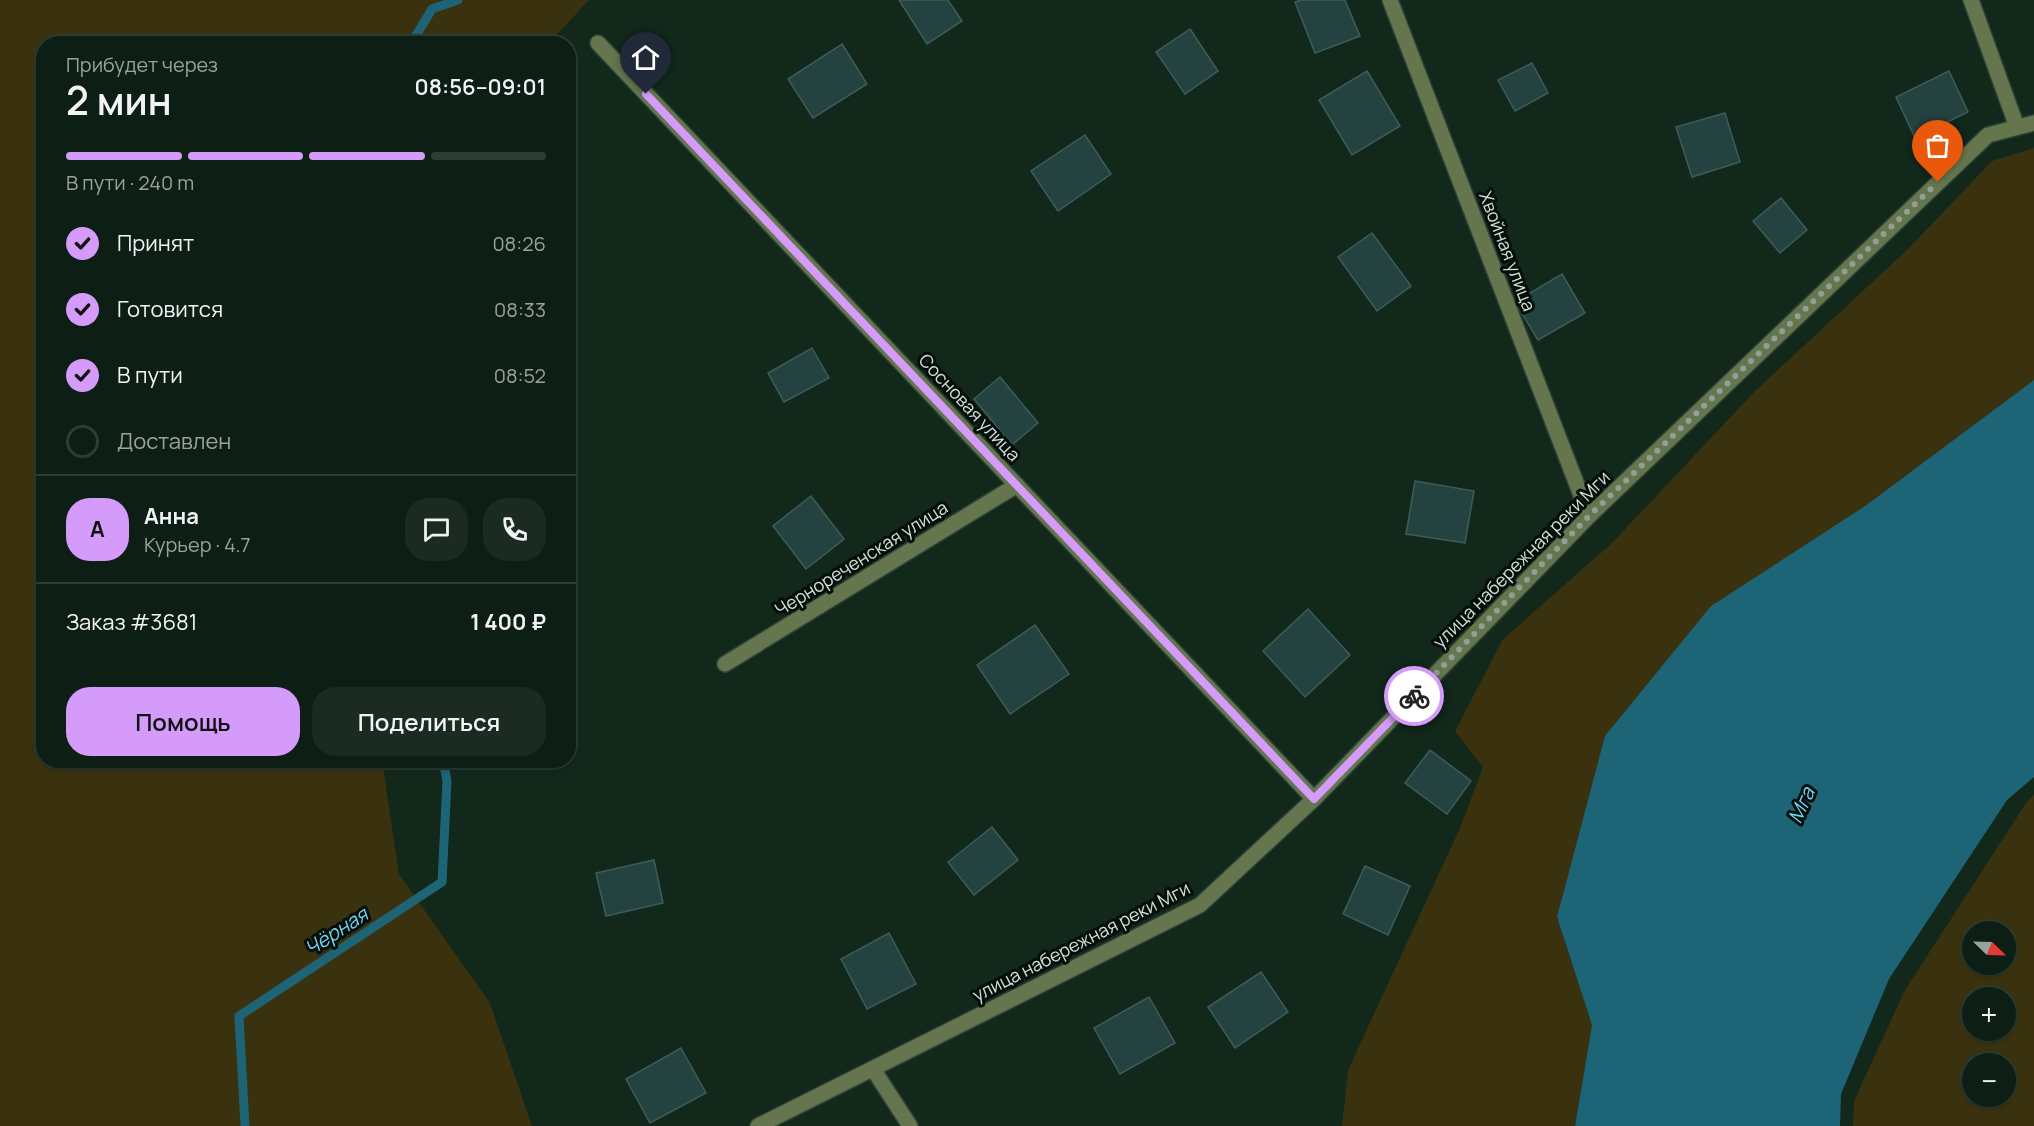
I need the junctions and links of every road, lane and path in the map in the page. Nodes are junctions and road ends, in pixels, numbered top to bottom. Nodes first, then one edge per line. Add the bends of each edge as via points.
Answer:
1 (1390, 0) edge
2 (1971, 0) edge
3 (598, 43) dead end
4 (2034, 123) edge
5 (2017, 127) junction
6 (1017, 485) junction
7 (1589, 516) junction
8 (725, 664) dead end
9 (1314, 799) junction
10 (873, 1069) junction
11 (758, 1126) edge
12 (910, 1126) edge

1 - 7 street, Хвойная улица
2 - 5 street
3 - 6 street, Сосновая улица
4 - 5 street, улица набережная реки Мги
5 - 7 street, улица набережная реки Мги via 1988,135
6 - 8 street, Чернореченская улица
6 - 9 street, Сосновая улица
7 - 9 street, улица набережная реки Мги
9 - 10 street, улица набережная реки Мги via 1200,905
10 - 11 street, улица набережная реки Мги
10 - 12 street

